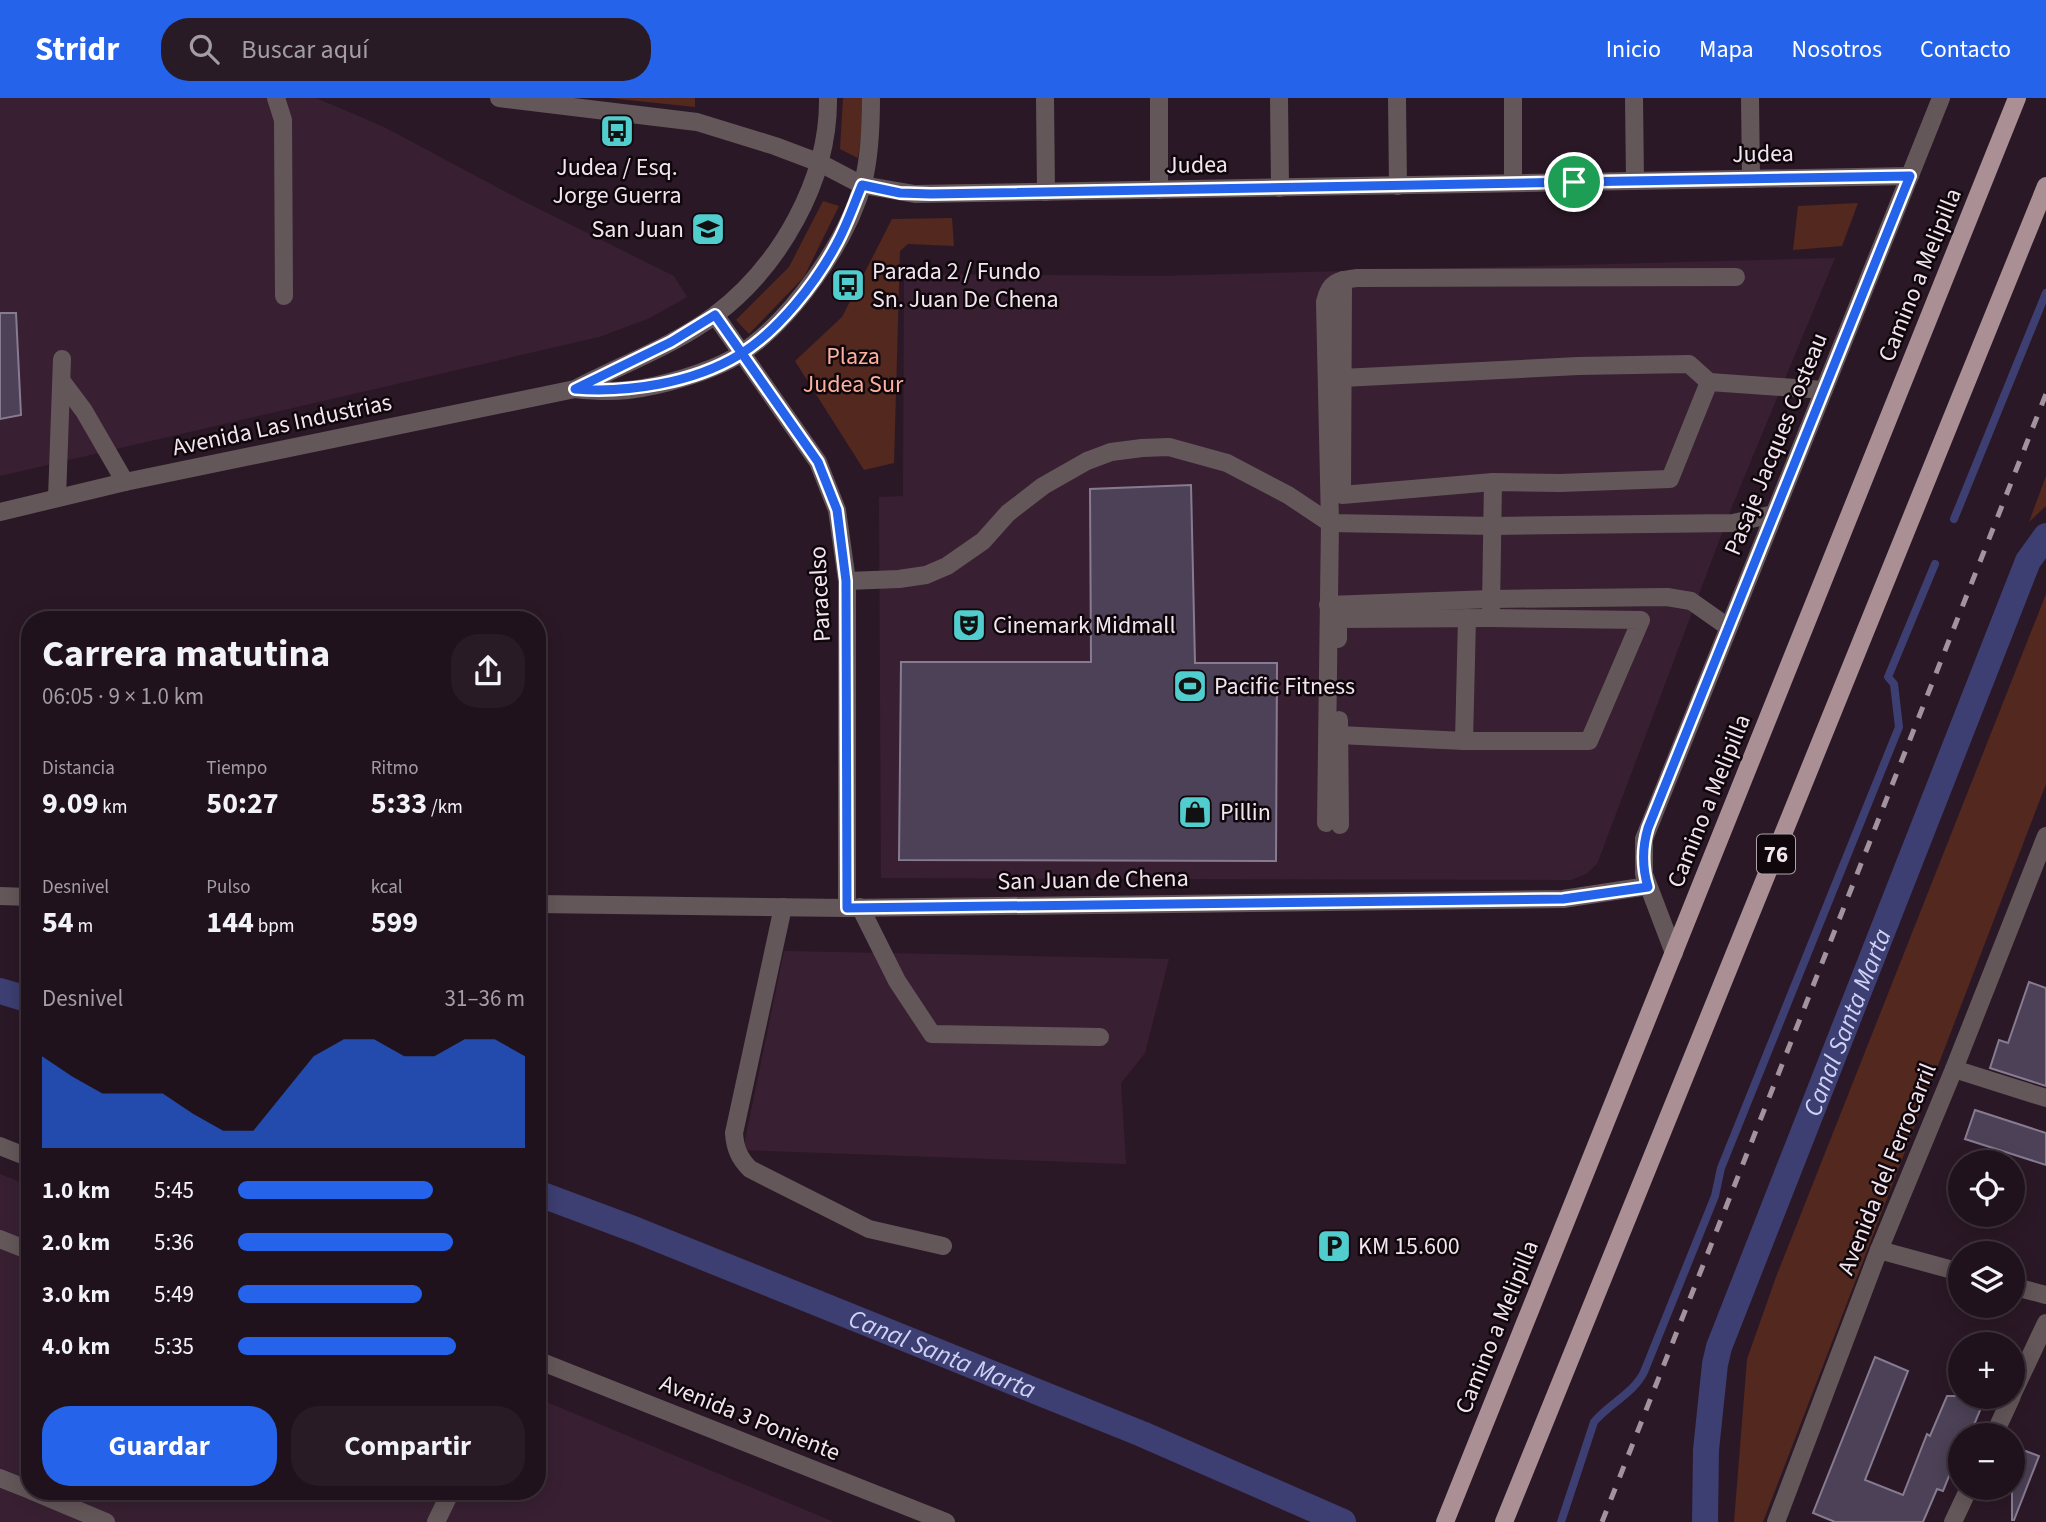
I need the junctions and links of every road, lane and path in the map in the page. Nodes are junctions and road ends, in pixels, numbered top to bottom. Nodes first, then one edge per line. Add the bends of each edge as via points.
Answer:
1 (276, 98) edge
2 (499, 98) edge
3 (828, 98) edge
4 (871, 98) edge
5 (1045, 98) edge
6 (1159, 98) edge
7 (1279, 98) edge
8 (1397, 98) edge
9 (1513, 98) edge
10 (1634, 98) edge
11 (1750, 98) edge
12 (1941, 98) edge
13 (2017, 98) edge
14 (820, 163) junction
15 (1910, 176) junction
16 (1751, 178) junction
17 (1635, 181) junction
18 (1514, 183) junction
19 (862, 185) junction
20 (1398, 186) junction
21 (2046, 186) edge
22 (1280, 188) junction
23 (1159, 190) junction
24 (1045, 192) junction
25 (1735, 277) dead end
26 (1343, 280) junction
27 (284, 296) dead end
28 (715, 315) junction
29 (742, 354) junction
30 (62, 359) dead end
31 (1342, 378) junction
32 (1709, 382) junction
33 (63, 383) junction
34 (575, 389) junction
35 (1824, 390) junction
36 (125, 482) junction
37 (1493, 482) junction
38 (57, 498) junction
39 (0, 512) edge
40 (1774, 514) junction
41 (1330, 523) junction
42 (1494, 526) junction
43 (846, 581) junction
44 (1491, 599) junction
45 (1328, 605) junction
46 (1467, 618) junction
47 (1490, 618) junction
48 (1728, 627) junction
49 (1339, 735) junction
50 (1464, 741) junction
51 (2046, 836) edge
52 (2040, 867) edge
53 (1648, 887) junction
54 (0, 896) edge
55 (21, 897) edge
56 (546, 904) edge
57 (783, 907) junction
58 (853, 907) junction
59 (1674, 953) junction
60 (1100, 1038) dead end
61 (1954, 1069) junction
62 (2046, 1098) edge
63 (0, 1146) edge
64 (21, 1154) edge
65 (0, 1239) edge
66 (943, 1246) dead end
67 (21, 1247) edge
68 (1879, 1250) junction
69 (1948, 1269) edge
70 (2025, 1289) edge
71 (2046, 1295) edge
72 (2046, 1323) edge
73 (546, 1364) edge
74 (2025, 1368) edge
75 (0, 1478) edge
76 (21, 1487) edge
77 (53, 1500) edge
78 (447, 1500) edge
79 (1963, 1500) edge
80 (106, 1522) edge
81 (436, 1522) edge
82 (946, 1522) edge
83 (1445, 1522) edge
84 (1504, 1522) edge
85 (1776, 1522) edge
86 (1953, 1522) edge

1 - 27 street via 283,120
2 - 14 street, Judea via 697,122
3 - 14 street, Avenida Las Industrias
4 - 19 street, Avenida Las Industrias
5 - 24 street
6 - 23 street
7 - 22 street
8 - 20 street
9 - 18 street
10 - 17 street
11 - 16 street
12 - 15 street, Pasaje Jacques Costeau
13 - 59 main road, Camino a Melipilla / 76
14 - 19 street, Judea
14 - 28 street, Avenida Las Industrias via 783,241 753,279
15 - 16 street, Judea
15 - 35 street, Pasaje Jacques Costeau
16 - 17 street, Judea
17 - 18 street, Judea
18 - 20 street, Judea
19 - 24 street, Judea via 915,194
19 - 29 street, Avenida Las Industrias via 837,243 806,290
20 - 22 street, Judea
21 - 84 main road, 76
22 - 23 street, Judea
23 - 24 street, Judea
25 - 26 street
26 - 31 street
26 - 41 street via 1329,288 1325,302
28 - 29 street, Paracelso
28 - 34 street, Avenida Las Industrias
29 - 34 street, Avenida Las Industrias via 712,368 629,390
29 - 43 street, Paracelso via 827,481 840,524
30 - 33 street
31 - 32 street via 1689,364
31 - 37 street via 1342,495
32 - 35 street
32 - 37 street via 1670,479
33 - 36 street
33 - 38 street
34 - 36 street, Avenida Las Industrias
35 - 40 street, Pasaje Jacques Costeau
36 - 38 street, Avenida Las Industrias
37 - 42 street
38 - 39 street, Avenida Las Industrias
40 - 42 street via 1732,523
40 - 48 street, Pasaje Jacques Costeau
41 - 42 street
41 - 43 street via 1227,463 1170,447 1142,448 1087,461 1043,486 1008,513 983,541 947,566 926,575
41 - 45 street
42 - 44 street
43 - 58 street, Paracelso
44 - 45 street
44 - 47 street
44 - 48 street via 1667,597 1691,601
45 - 49 street via 1333,824
46 - 47 street
46 - 49 street via 1338,619
46 - 50 street
47 - 50 street via 1641,620 1589,741
48 - 53 street, Pasaje Jacques Costeau via 1655,809 1643,849
49 - 50 street
51 - 52 street, Avenida del Ferrocarril
52 - 61 street, Avenida del Ferrocarril
53 - 58 street, San Juan de Chena via 1563,899
53 - 59 street
54 - 55 street
56 - 57 street, San Juan de Chena
57 - 58 street, San Juan de Chena
57 - 66 street via 734,1133 741,1160 750,1169 869,1229
58 - 60 street via 932,1034
59 - 83 main road, Camino a Melipilla / 76
61 - 62 street
61 - 68 street, Avenida del Ferrocarril
63 - 64 street
65 - 67 street
68 - 69 street
68 - 85 street, Avenida del Ferrocarril
70 - 71 street
72 - 74 street
73 - 82 street, Avenida 3 Poniente
75 - 76 street
77 - 80 street
78 - 81 street
79 - 86 street

